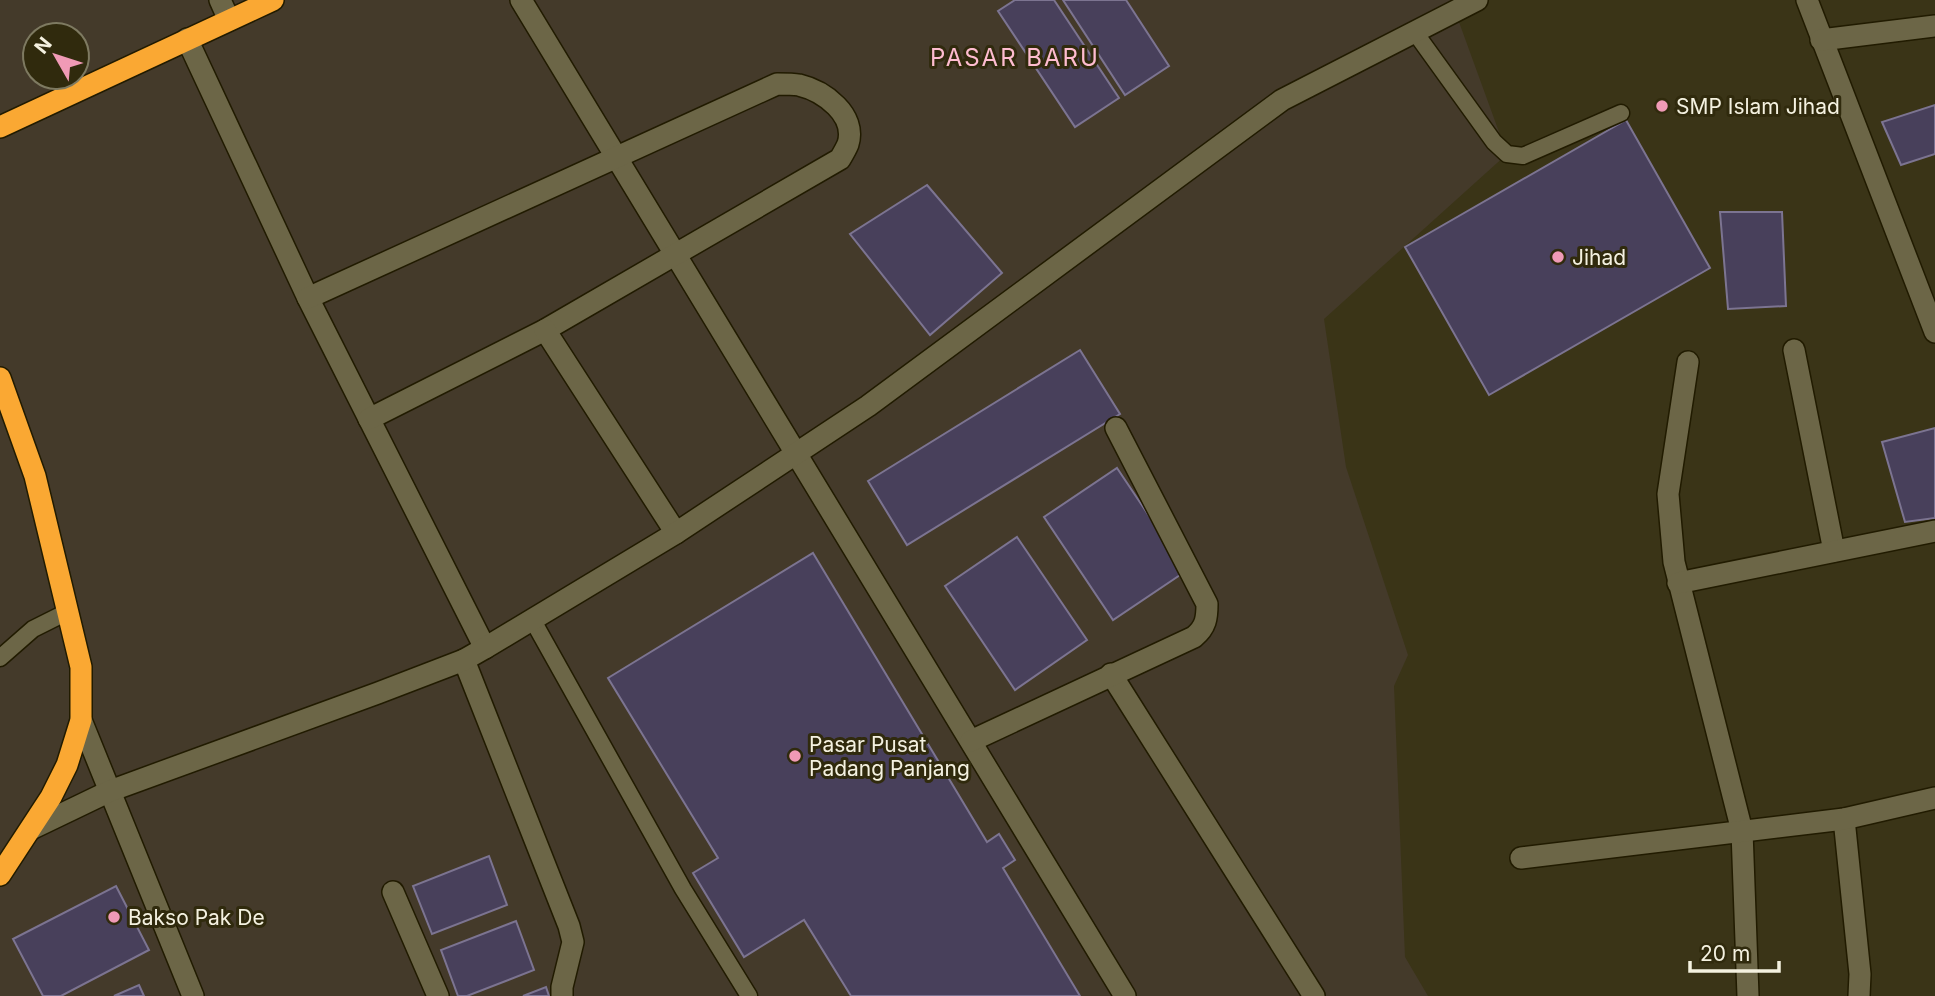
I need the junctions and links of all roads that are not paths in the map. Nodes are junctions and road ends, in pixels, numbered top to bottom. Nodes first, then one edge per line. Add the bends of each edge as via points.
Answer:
1 (220, 0) edge
2 (273, 0) edge
3 (521, 0) edge
4 (1807, 0) edge
5 (1467, 2) edge
6 (229, 20) junction
7 (1935, 26) edge
8 (1414, 31) junction
9 (187, 39) junction
10 (1821, 40) junction
11 (1620, 113) dead end
12 (0, 127) edge
13 (615, 157) junction
14 (674, 255) junction
15 (308, 298) junction
16 (1933, 320) edge
17 (545, 330) junction
18 (1794, 350) dead end
19 (1688, 362) dead end
20 (0, 378) edge
21 (369, 419) junction
22 (1116, 428) dead end
23 (798, 454) junction
24 (1935, 531) edge
25 (676, 533) junction
26 (1834, 551) junction
27 (1678, 583) junction
28 (67, 612) junction
29 (532, 619) junction
30 (485, 648) junction
31 (0, 658) edge
32 (464, 660) junction
33 (1111, 674) junction
34 (81, 720) junction
35 (971, 741) junction
36 (110, 791) junction
37 (1935, 798) edge
38 (1844, 819) junction
39 (31, 829) junction
40 (1742, 831) junction
41 (1521, 858) dead end
42 (0, 874) edge
43 (393, 892) dead end
44 (193, 996) edge
45 (438, 996) edge
46 (562, 996) edge
47 (749, 996) edge
48 (1125, 996) edge
49 (1314, 996) edge
50 (1748, 996) edge
51 (1859, 996) edge

1 - 6 street
2 - 6 highway
3 - 13 street
4 - 10 street
5 - 8 street
6 - 9 highway
7 - 10 street
8 - 11 lane via 1507,154 1523,156
8 - 23 street via 1282,100
9 - 12 highway
9 - 15 street
10 - 16 street
13 - 14 street
13 - 14 street via 777,84 799,85 838,106 848,125 849,142 840,159
13 - 15 street
14 - 17 street
14 - 23 street
15 - 21 street
17 - 21 street
17 - 25 street
18 - 26 street
19 - 27 street via 1668,494
20 - 28 highway via 35,476
21 - 30 street
22 - 33 street via 1208,604 1201,631
23 - 25 street
23 - 35 street
24 - 26 street
25 - 29 street
26 - 27 street
27 - 40 street
28 - 31 lane via 33,629
28 - 34 highway via 81,667
29 - 30 street
29 - 47 lane via 683,889
30 - 32 street
32 - 36 street
32 - 46 street via 569,926 573,942
33 - 35 street
33 - 49 street
34 - 36 street
34 - 39 highway via 68,765
35 - 48 street
36 - 39 street
36 - 44 street
37 - 38 street
38 - 40 street
38 - 51 street
39 - 42 highway
40 - 41 street
40 - 50 street
43 - 45 street

